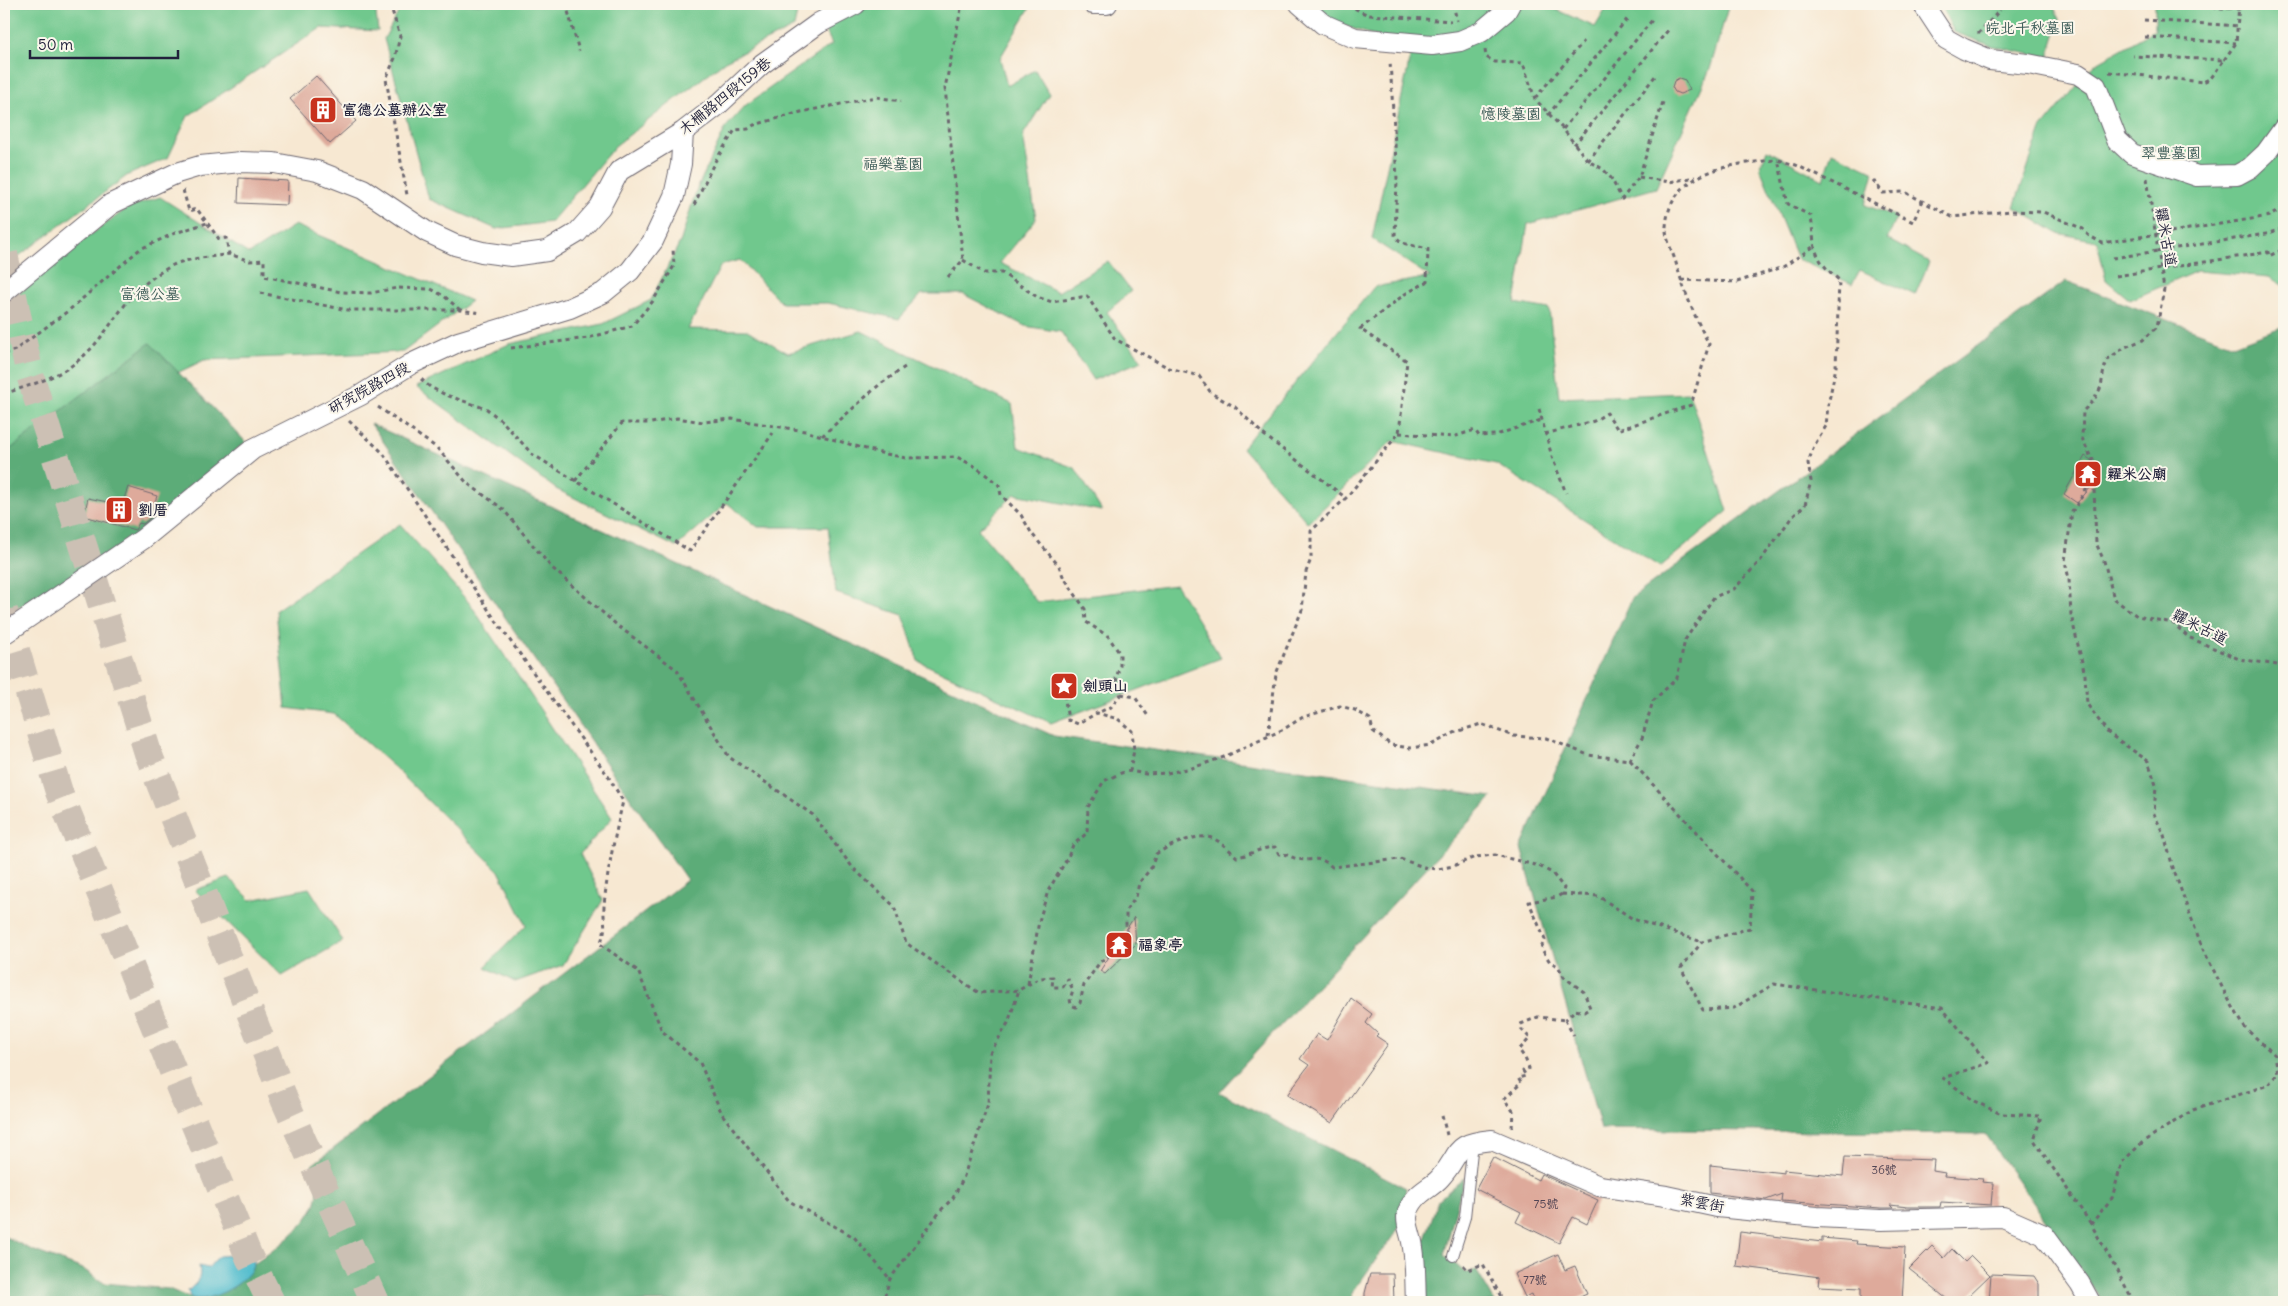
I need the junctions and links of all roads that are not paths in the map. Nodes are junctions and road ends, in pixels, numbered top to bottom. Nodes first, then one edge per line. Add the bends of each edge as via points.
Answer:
1 (856, 4) edge
2 (1092, 4) edge
3 (1107, 4) edge
4 (1300, 4) edge
5 (1510, 4) edge
6 (1923, 4) edge
7 (2284, 128) edge
8 (683, 132) junction
9 (4, 292) edge
10 (4, 634) edge
11 (1473, 1142) junction
12 (1453, 1256) road end
13 (1416, 1302) edge
14 (2090, 1302) edge

1 - 8 street, 木柵路四段159巷 via 820,23 762,64 718,106
2 - 3 street
4 - 5 street via 1323,24 1356,38 1432,45 1460,41 1482,32
6 - 7 street via 1946,39 1964,49 1990,60 2070,72 2089,80 2096,86 2117,140 2132,154 2197,176 2238,175 2266,153
8 - 9 street, 木柵路四段159巷 via 619,171 600,207 577,233 547,251 511,256 482,252 427,232 363,190 317,171 274,163 241,162 200,166 177,173 111,204
8 - 10 street, 研究院路四段 via 674,196 654,241 630,271 604,294 570,308 458,342 253,449 143,540
11 - 12 lane via 1465,1218
11 - 13 street via 1457,1151 1440,1178 1416,1198 1408,1211 1407,1229 1413,1247
11 - 14 street, 紫雲街 via 1492,1140 1600,1186 1717,1207 1881,1220 2003,1217 2044,1235

